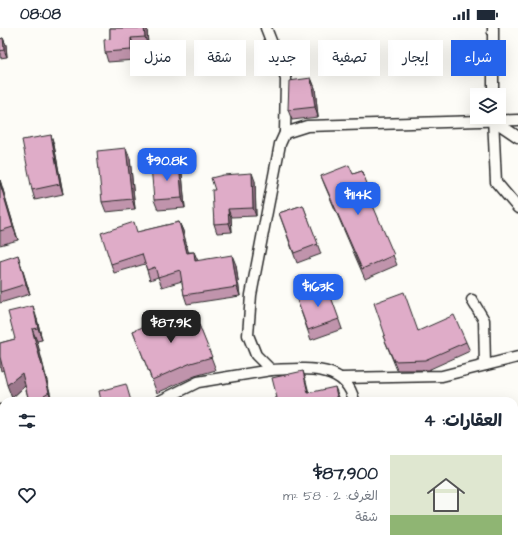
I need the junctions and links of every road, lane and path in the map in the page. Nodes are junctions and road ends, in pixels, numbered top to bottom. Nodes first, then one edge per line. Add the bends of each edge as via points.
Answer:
1 (266, 28) edge
2 (493, 28) edge
3 (493, 88) edge
4 (470, 120) edge
5 (506, 120) edge
6 (518, 120) edge
7 (493, 124) edge
8 (500, 124) edge
9 (286, 133) junction
10 (518, 137) edge
11 (518, 208) edge
12 (472, 300) dead end
13 (518, 357) edge
14 (485, 365) junction
15 (271, 370) junction
16 (342, 378) junction
17 (168, 397) edge
18 (352, 397) edge

1 - 9 street via 286,79
2 - 3 street
4 - 9 street via 307,126
5 - 6 street
7 - 11 street via 496,182
8 - 10 street
9 - 15 street via 280,144 251,295 248,335 256,356
12 - 14 street via 484,320
13 - 14 street
14 - 16 street via 442,376
15 - 16 street via 325,370
15 - 17 street via 198,382
16 - 18 street

